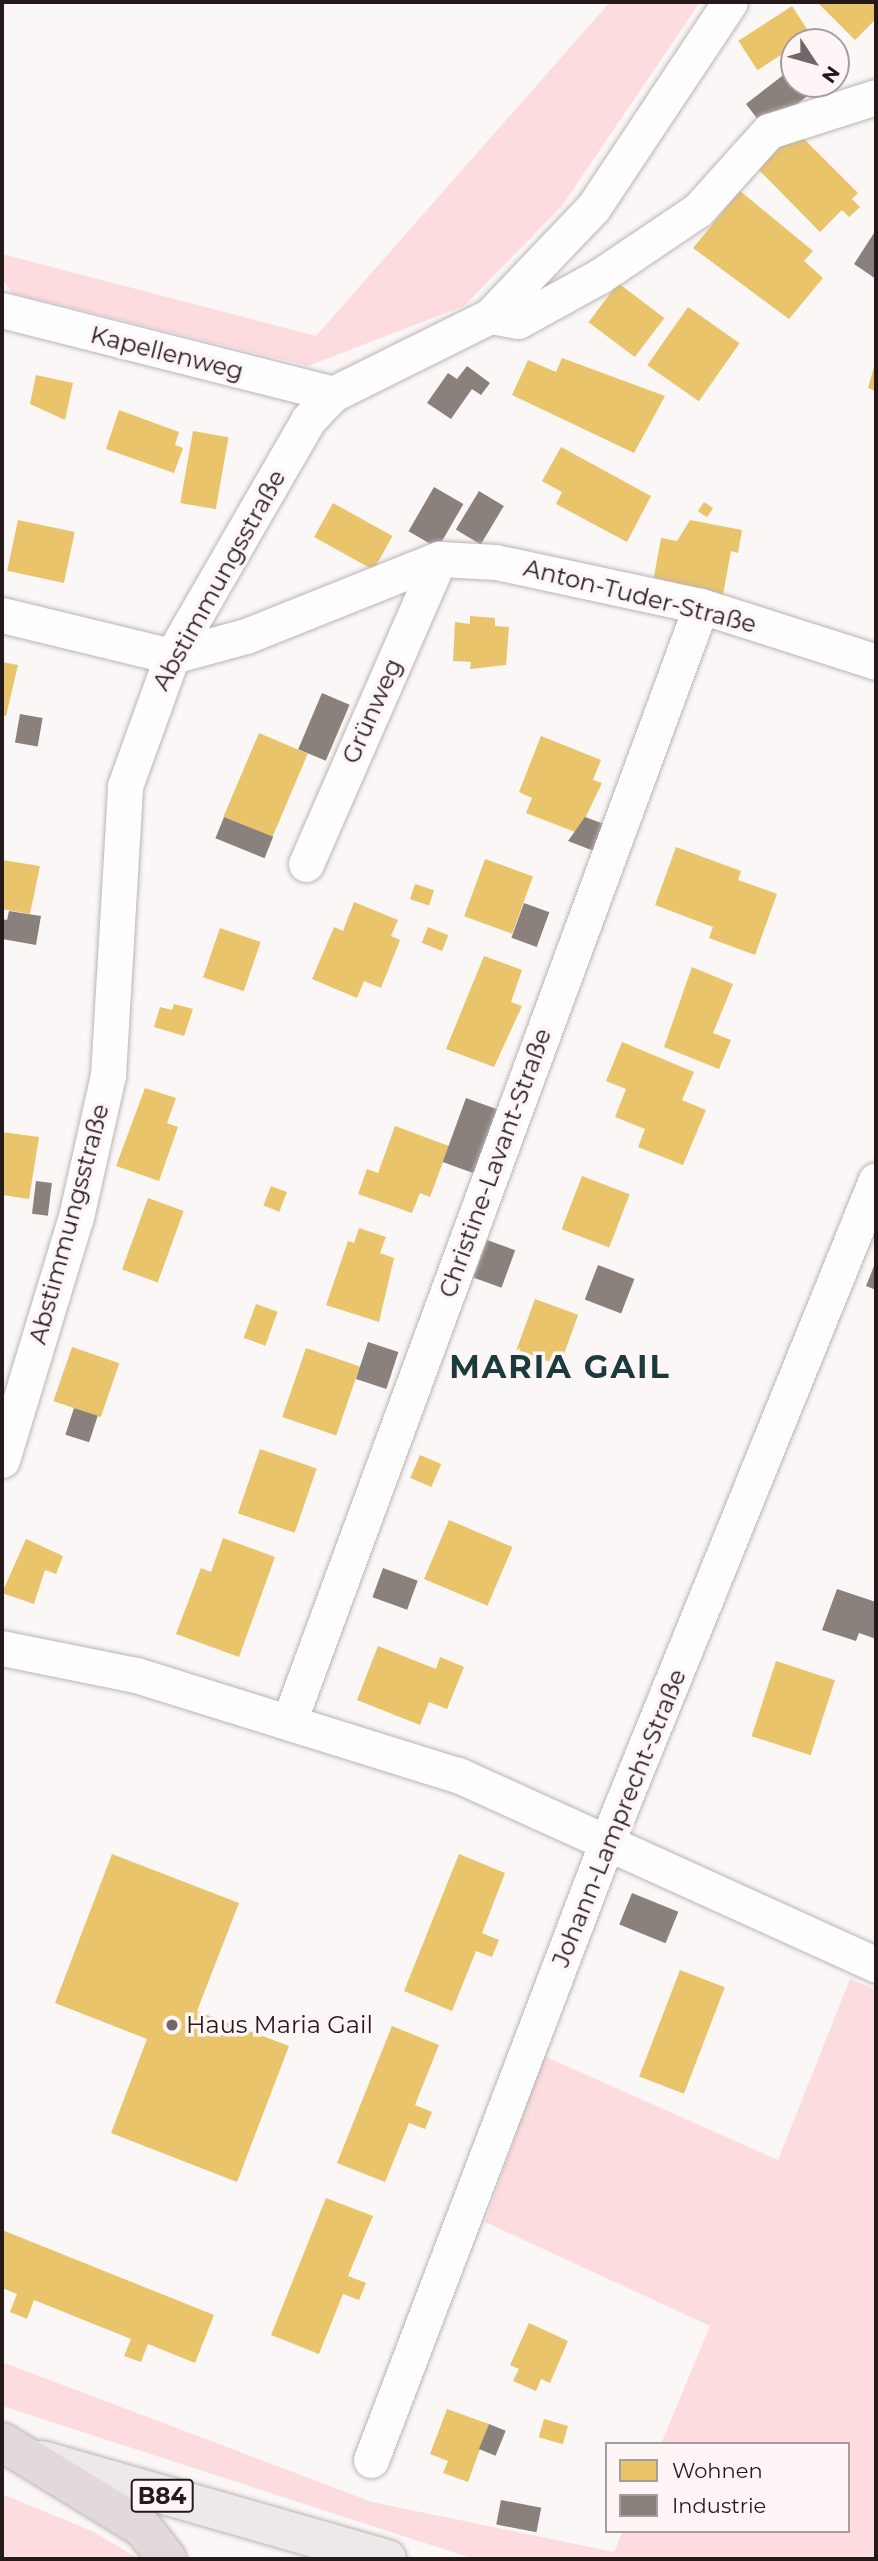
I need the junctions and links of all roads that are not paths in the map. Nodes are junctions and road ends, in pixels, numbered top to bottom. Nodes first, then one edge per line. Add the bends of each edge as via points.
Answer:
1 (730, 2) edge
2 (876, 97) edge
3 (2, 310) edge
4 (490, 316) junction
5 (333, 394) junction
6 (439, 559) junction
7 (701, 606) junction
8 (2, 614) edge
9 (172, 656) junction
10 (876, 662) edge
11 (306, 864) dead end
12 (876, 1180) edge
13 (15, 1371) edge
14 (2, 1460) edge
15 (2, 1648) edge
16 (290, 1719) junction
17 (608, 1839) junction
18 (876, 1965) edge
19 (4, 2446) edge
20 (371, 2460) dead end
21 (167, 2559) edge
22 (387, 2559) edge

1 - 4 street, Abstimmungsstraße via 593,208
2 - 4 street via 827,108 769,131 698,210 600,276 518,320
3 - 5 street, Kapellenweg
4 - 5 street, Abstimmungsstraße
5 - 9 street, Abstimmungsstraße via 307,420
6 - 7 street, Anton-Tuder-Straße via 567,573
6 - 9 street, Anton-Tuder-Straße via 246,636
6 - 11 street, Grünweg
7 - 10 street, Anton-Tuder-Straße
7 - 16 street, Christine-Lavant-Straße
8 - 9 street, Anton-Tuder-Straße
9 - 13 street, Abstimmungsstraße via 125,786 108,1076 76,1217
12 - 17 street, Johann-Lamprecht-Straße
13 - 14 street, Abstimmungsstraße
15 - 16 street via 136,1675
16 - 17 street via 458,1775
17 - 18 street
17 - 20 street, Johann-Lamprecht-Straße
19 - 21 highway via 143,2528
19 - 22 main road, B84

